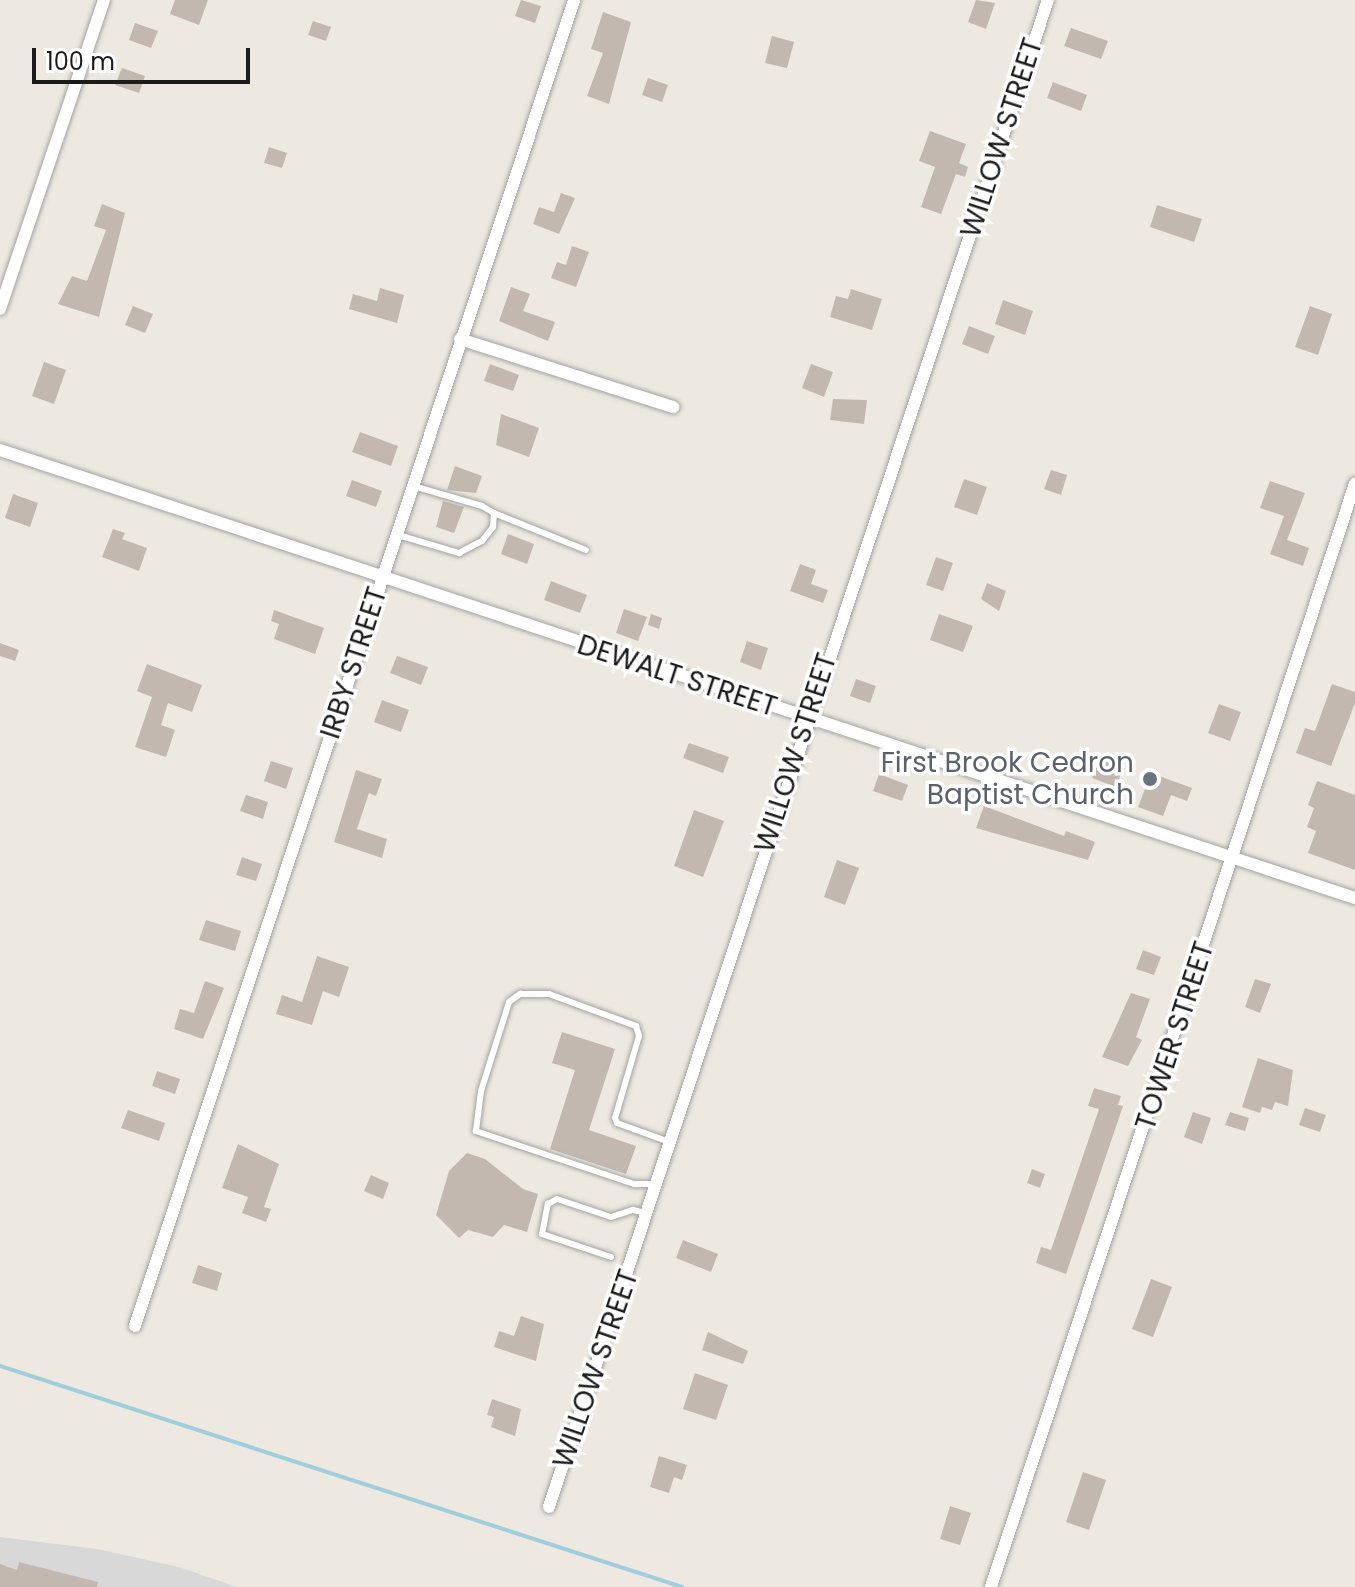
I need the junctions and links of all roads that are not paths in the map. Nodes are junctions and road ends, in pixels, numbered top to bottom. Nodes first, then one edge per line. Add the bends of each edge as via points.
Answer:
1 (104, 0) edge
2 (574, 0) edge
3 (1048, 0) edge
4 (0, 309) edge
5 (460, 339) junction
6 (673, 407) dead end
7 (0, 450) edge
8 (1355, 484) edge
9 (413, 486) junction
10 (494, 513) junction
11 (397, 535) junction
12 (586, 550) dead end
13 (383, 576) junction
14 (806, 719) junction
15 (1235, 859) junction
16 (1355, 898) edge
17 (672, 1143) junction
18 (659, 1184) junction
19 (649, 1214) junction
20 (611, 1257) dead end
21 (135, 1326) dead end
22 (549, 1507) dead end
23 (991, 1587) edge

1 - 4 street
2 - 5 street, IRBY STREET
3 - 14 street, WILLOW STREET
5 - 6 street
5 - 9 street, IRBY STREET
7 - 13 street, DEWALT STREET
8 - 15 street, TOWER STREET
9 - 10 lane
9 - 11 street, IRBY STREET
10 - 11 lane via 489,534 459,553
10 - 12 lane
11 - 13 street, IRBY STREET
13 - 14 street, DEWALT STREET
13 - 21 street, IRBY STREET
14 - 15 street, DEWALT STREET
14 - 17 street, WILLOW STREET
15 - 16 street, DEWALT STREET
15 - 23 street, TOWER STREET
17 - 18 street, WILLOW STREET
17 - 18 lane via 617,1123 615,1110 639,1036 636,1026 549,994 520,994 509,1002 481,1091 476,1131 634,1184
18 - 19 street, WILLOW STREET
19 - 20 lane via 633,1210 611,1217 557,1199 548,1204 542,1234
19 - 22 street, WILLOW STREET

